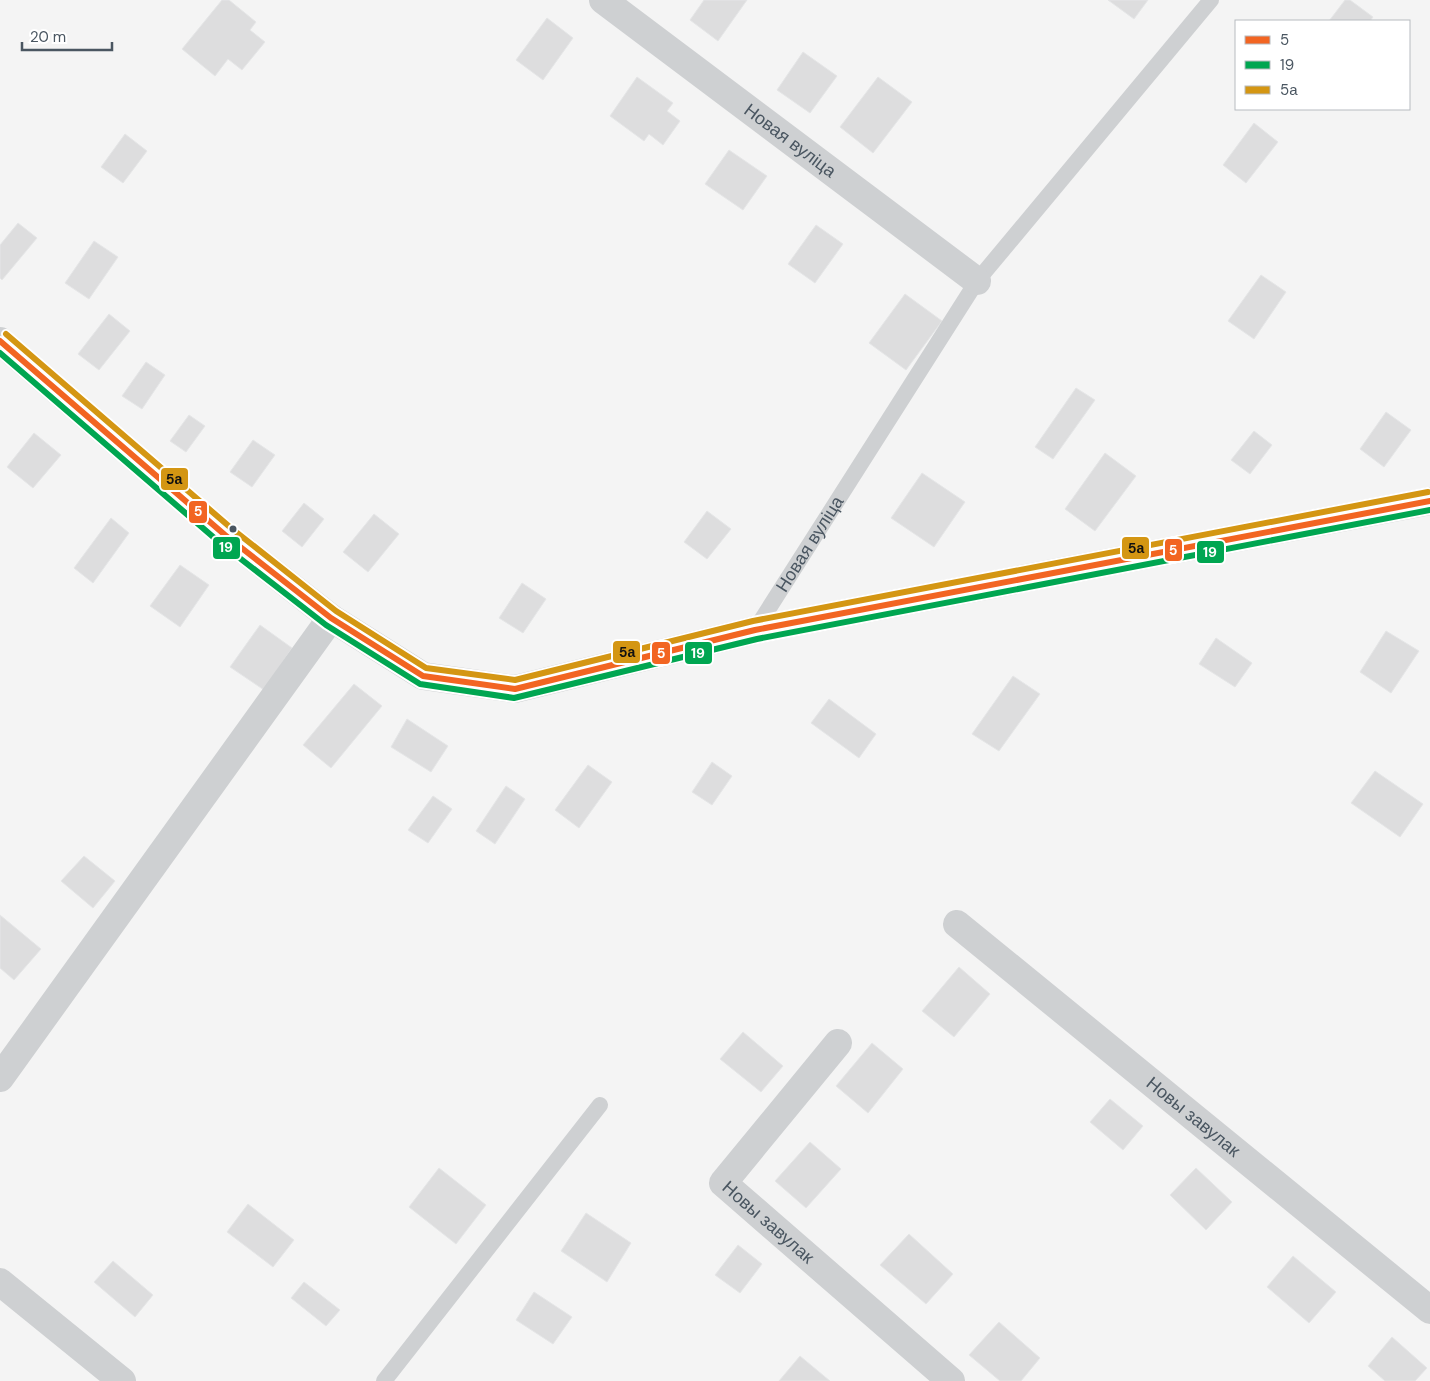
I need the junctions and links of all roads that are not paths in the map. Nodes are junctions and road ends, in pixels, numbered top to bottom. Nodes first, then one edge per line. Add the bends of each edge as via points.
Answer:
1 (603, 0) edge
2 (1211, 0) edge
3 (977, 280) junction
4 (0, 341) edge
5 (1430, 501) edge
6 (331, 618) junction
7 (755, 630) junction
8 (957, 924) dead end
9 (838, 1043) dead end
10 (0, 1078) edge
11 (600, 1105) dead end
12 (0, 1282) edge
13 (1430, 1310) edge
14 (122, 1381) edge
15 (384, 1381) edge
16 (951, 1381) edge

1 - 3 street, Новая вуліца
2 - 3 lane, Новая вуліца
3 - 7 lane, Новая вуліца
4 - 6 street via 225,535
5 - 7 street
6 - 7 street via 423,676 515,689
6 - 10 street
8 - 13 street, Новы завулак
9 - 16 street, Новы завулак via 723,1183
11 - 15 lane
12 - 14 street

